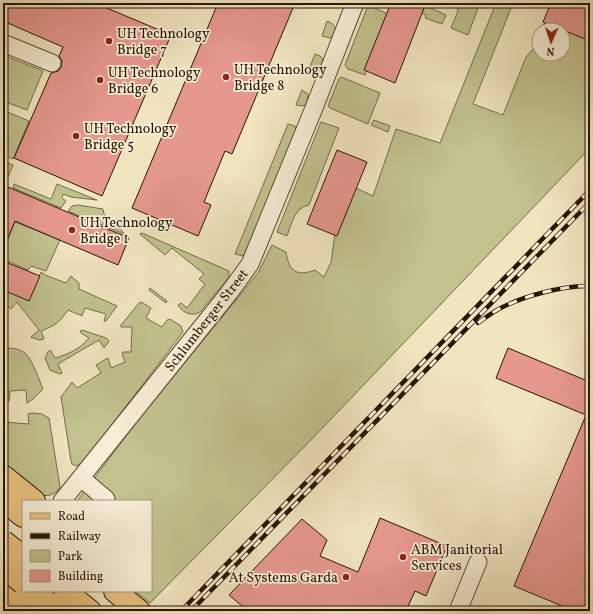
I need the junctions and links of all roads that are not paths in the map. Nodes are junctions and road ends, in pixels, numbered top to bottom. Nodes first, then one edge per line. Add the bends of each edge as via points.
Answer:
1 (355, 3) edge
2 (3, 43) edge
3 (52, 63) dead end
4 (3, 476) edge
5 (81, 478) junction
6 (106, 499) dead end
7 (3, 500) edge
8 (33, 500) edge
9 (63, 500) edge
10 (22, 515) edge
11 (3, 541) edge
12 (22, 550) edge
13 (22, 556) edge
14 (478, 562) dead end
15 (3, 566) edge
16 (3, 573) edge
17 (22, 582) edge
18 (3, 591) edge
19 (34, 592) edge
20 (66, 592) edge
21 (115, 592) edge
22 (27, 611) edge
23 (58, 611) edge
24 (90, 611) edge
25 (139, 611) edge
26 (458, 611) edge

1 - 5 street, Schlumberger Street via 250,264
2 - 3 street
4 - 8 main road
5 - 6 street
5 - 9 street, Schlumberger Street
7 - 10 main road
11 - 13 main road, bridge
12 - 16 street
14 - 26 street
15 - 17 main road, bridge
18 - 22 main road
19 - 23 main road
20 - 24 main road
21 - 25 main road

